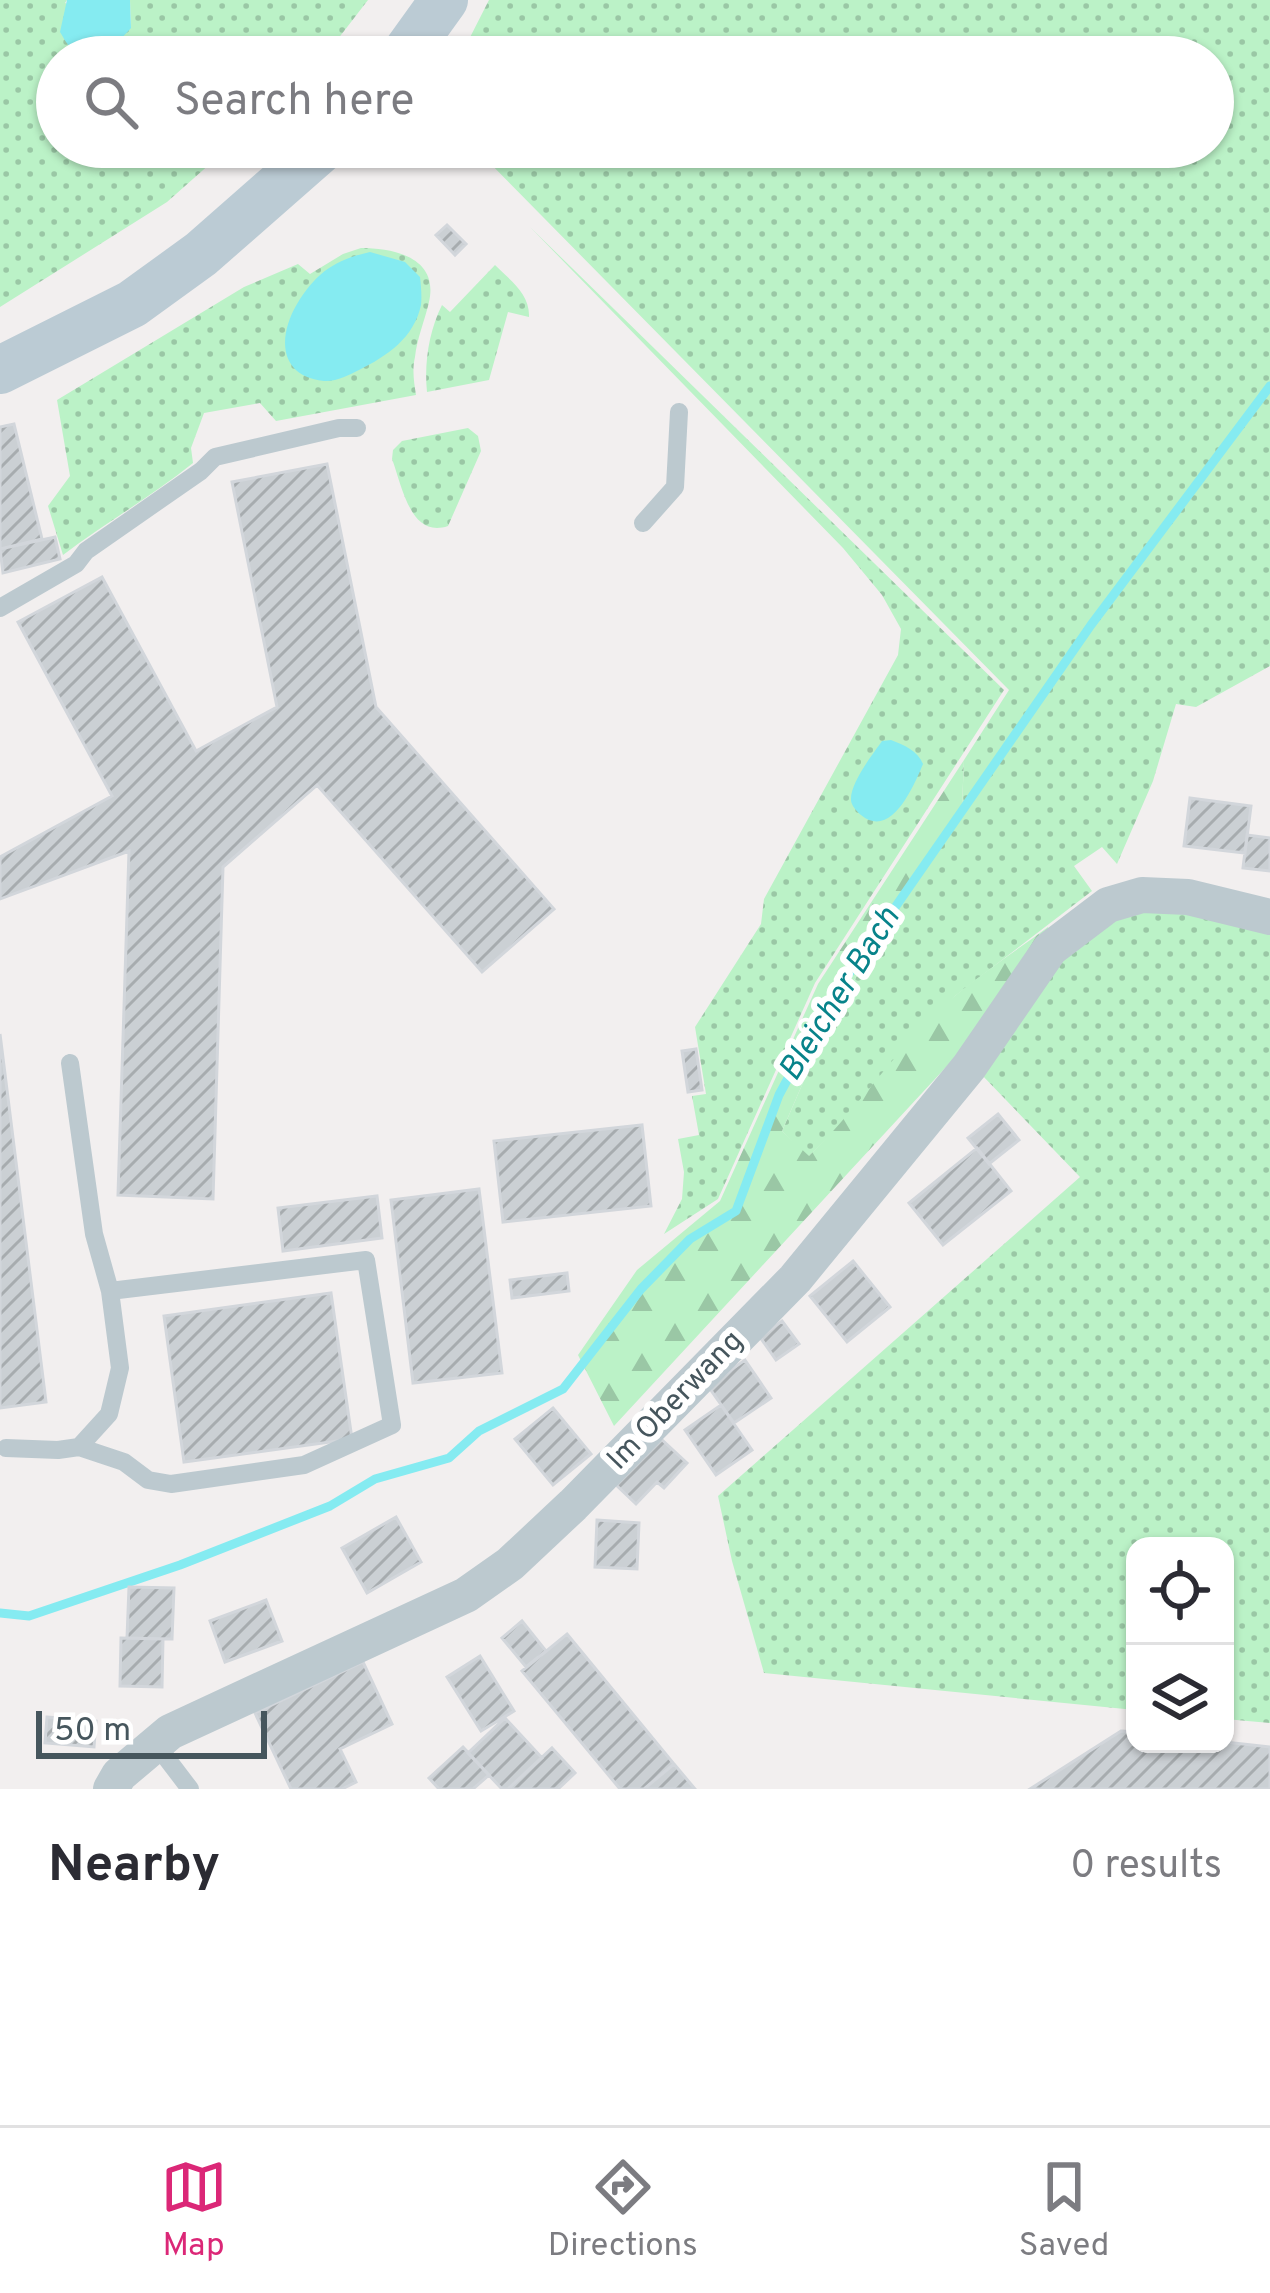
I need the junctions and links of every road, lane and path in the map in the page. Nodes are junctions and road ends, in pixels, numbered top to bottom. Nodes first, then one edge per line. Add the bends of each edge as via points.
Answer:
1 (444, 0) edge
2 (418, 36) edge
3 (298, 168) edge
4 (0, 370) edge
5 (679, 412) dead end
6 (357, 428) dead end
7 (643, 523) dead end
8 (0, 608) edge
9 (1270, 917) edge
10 (70, 1063) dead end
11 (110, 1291) junction
12 (3, 1447) edge
13 (79, 1447) junction
14 (0, 1471) edge
15 (155, 1743) junction
16 (112, 1789) edge
17 (190, 1789) edge

1 - 2 street
3 - 4 street via 132,304
5 - 7 lane via 675,487
6 - 8 lane via 215,457 76,564
9 - 15 street, Im Oberwang via 1188,897 1142,895 1108,905 1050,949 969,1067 795,1279 510,1564 466,1595
10 - 11 lane
11 - 13 lane via 116,1389 109,1414
11 - 13 lane via 366,1260 392,1425 304,1465 171,1484
12 - 13 lane
12 - 14 lane
15 - 16 street, Im Oberwang
15 - 17 lane

